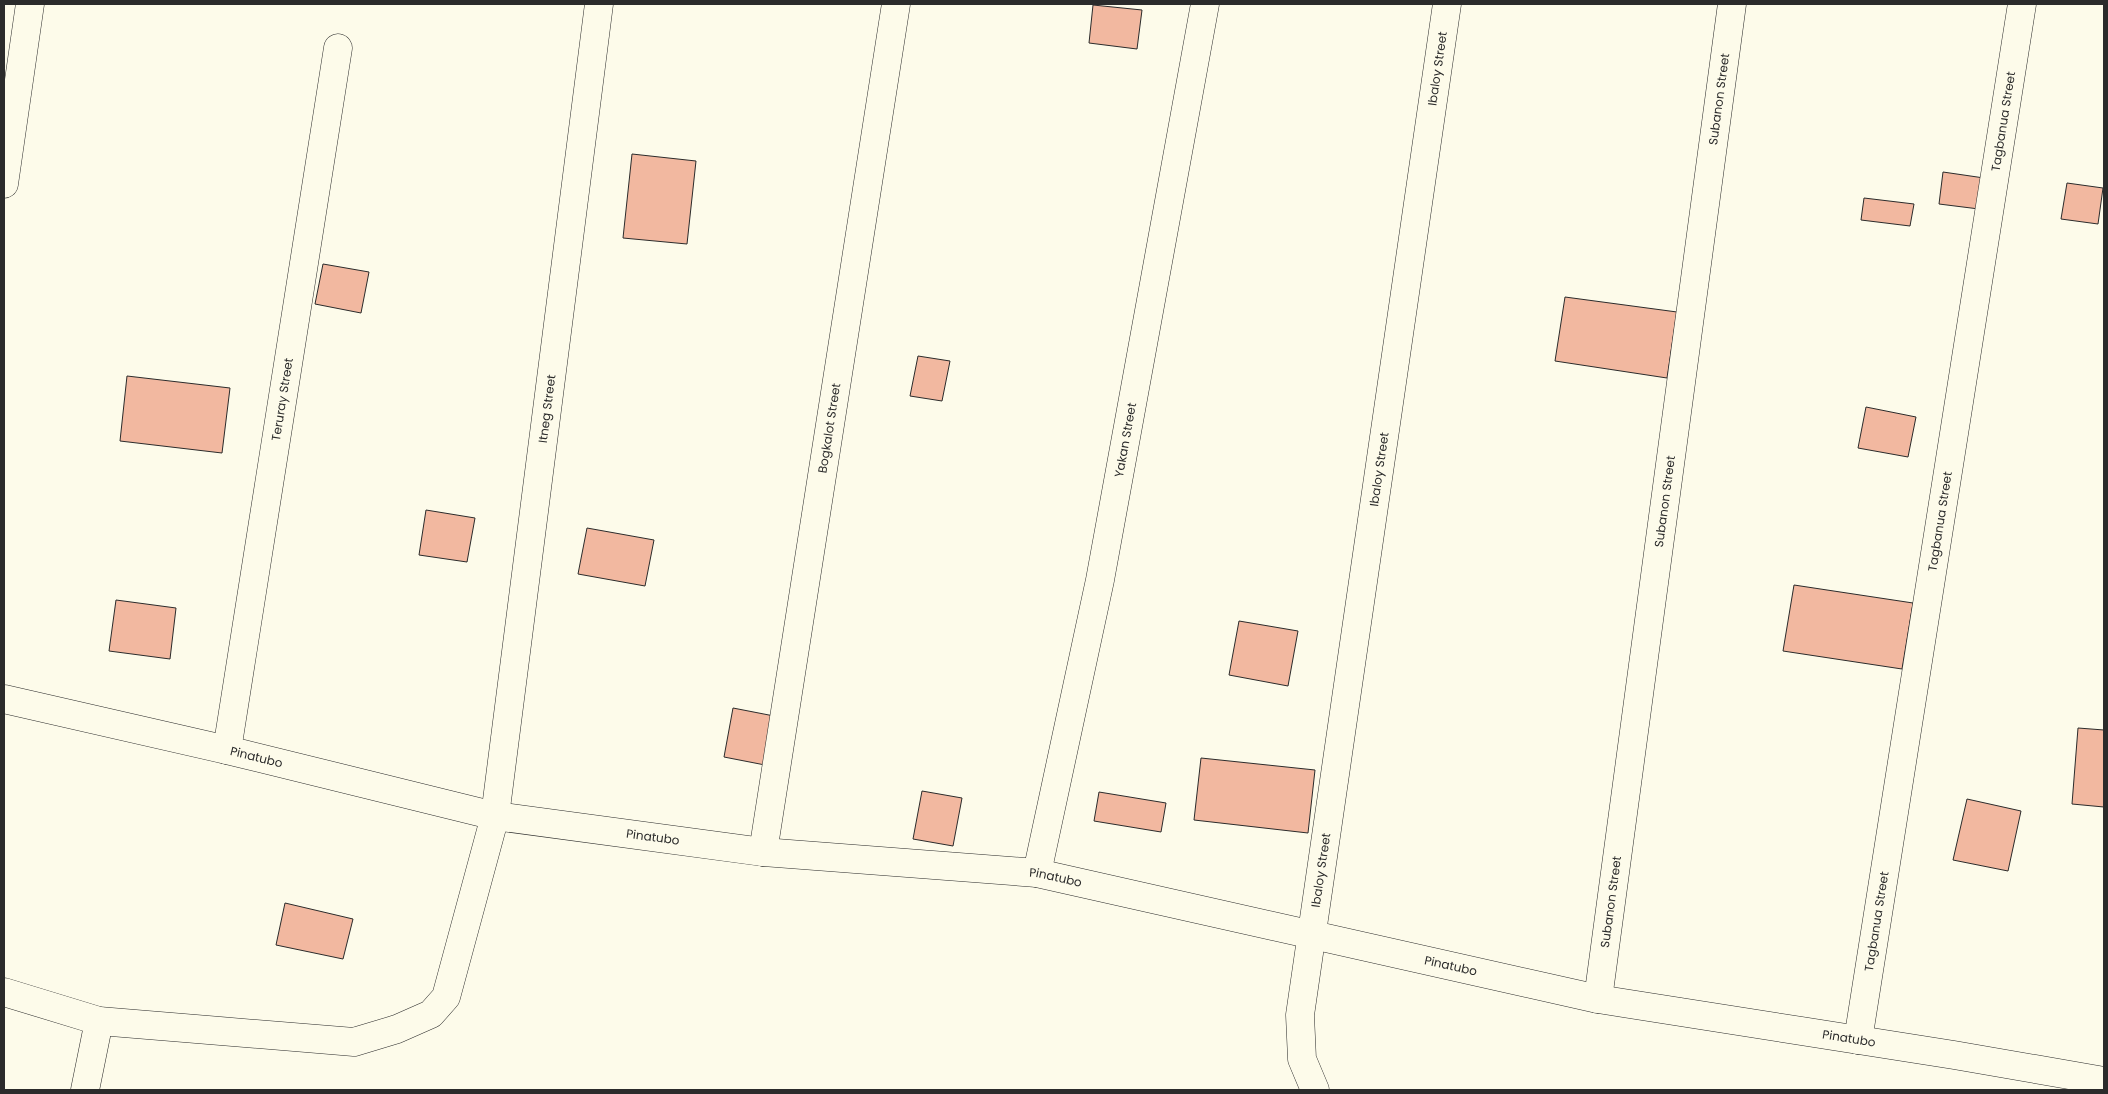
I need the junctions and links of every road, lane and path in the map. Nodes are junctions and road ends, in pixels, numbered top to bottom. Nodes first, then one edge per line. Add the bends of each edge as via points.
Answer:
1 (30, 4) edge
2 (599, 4) edge
3 (896, 4) edge
4 (1204, 4) edge
5 (1447, 4) edge
6 (1732, 4) edge
7 (2022, 4) edge
8 (338, 48) dead end
9 (4, 184) edge
10 (4, 699) edge
11 (227, 750) junction
12 (495, 816) junction
13 (763, 852) junction
14 (1037, 873) junction
15 (1312, 936) junction
16 (4, 992) edge
17 (1598, 999) junction
18 (99, 1021) junction
19 (1858, 1040) junction
20 (2104, 1081) edge
21 (85, 1090) edge
22 (1315, 1090) edge

1 - 9 street
2 - 12 street, Itneg Street
3 - 13 street, Bogkalot Street
4 - 14 street, Yakan Street via 1100,580
5 - 15 street, Ibaloy Street
6 - 17 street, Subanon Street
7 - 19 street, Tagbanua Street
8 - 11 street, Teruray Street
10 - 11 street, Pinatubo
11 - 12 street, Pinatubo
12 - 13 street, Pinatubo
12 - 18 street, Itneg Street via 446,997 432,1014 354,1042
13 - 14 street, Pinatubo
14 - 15 street, Pinatubo
15 - 17 street, Pinatubo
15 - 22 street, Ibaloy Street via 1300,1015 1302,1059
16 - 18 street, Itneg Street
17 - 19 street, Pinatubo
18 - 21 street
19 - 20 street, Pinatubo

